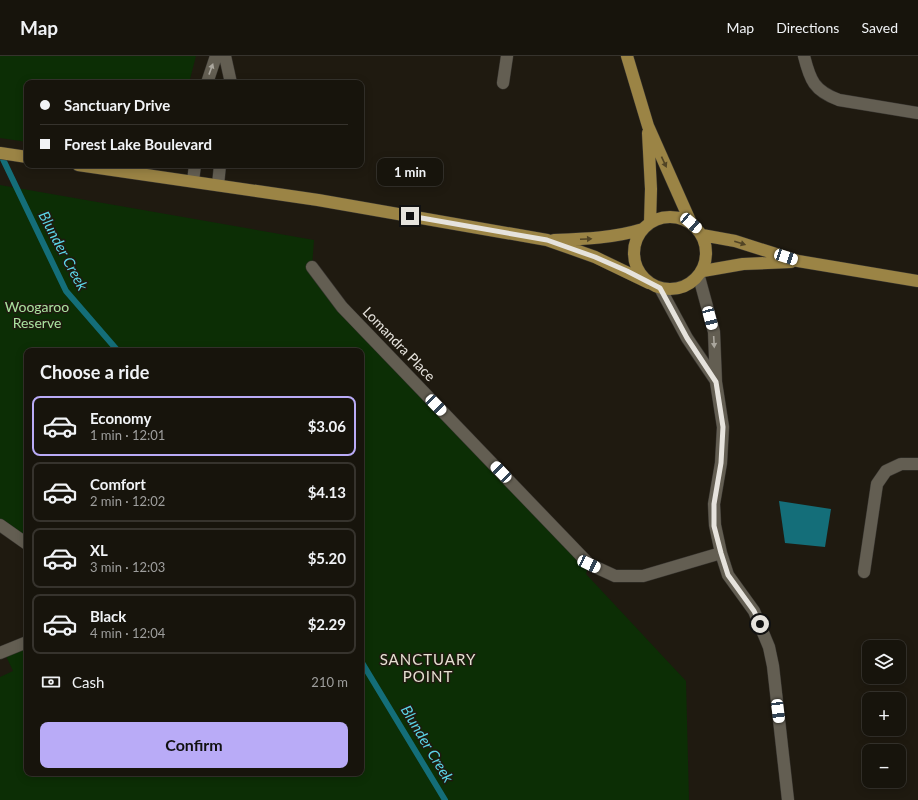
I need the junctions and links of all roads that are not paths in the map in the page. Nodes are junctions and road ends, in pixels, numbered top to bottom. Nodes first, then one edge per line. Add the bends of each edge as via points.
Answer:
1 (216, 56) edge
2 (225, 56) edge
3 (507, 56) edge
4 (627, 56) edge
5 (804, 56) edge
6 (208, 80) edge
7 (230, 80) edge
8 (503, 83) dead end
9 (918, 113) edge
10 (648, 126) junction
11 (0, 153) edge
12 (24, 157) edge
13 (100, 168) edge
14 (195, 168) edge
15 (220, 168) edge
16 (193, 181) junction
17 (218, 185) junction
18 (691, 223) junction
19 (647, 226) junction
20 (702, 235) junction
21 (547, 240) junction
22 (798, 262) junction
23 (312, 267) dead end
24 (701, 274) junction
25 (918, 281) edge
26 (649, 283) junction
27 (660, 288) junction
28 (716, 382) junction
29 (918, 464) edge
30 (0, 525) edge
31 (24, 542) edge
32 (721, 553) junction
33 (864, 572) dead end
34 (24, 643) edge
35 (0, 653) edge
36 (788, 800) edge

6 -> 1 street
2 - 7 street
3 - 8 street
4 - 10 main road
5 - 9 street via 813,84 828,96
10 -> 18 main road
10 - 19 main road via 651,189
11 - 12 main road
13 - 16 main road
14 - 16 street
15 - 17 street
16 - 17 main road
17 - 21 main road
18 - 19 main road via 670,217
18 - 20 main road
21 -> 19 main road via 598,238 626,234
19 - 26 main road via 637,239 634,251 635,263 640,274
20 -> 22 main road via 735,241
20 - 24 main road via 707,259
21 - 26 main road via 595,257
22 - 24 main road via 743,264
22 - 25 main road
23 - 32 street, Lomandra Place via 342,307 589,564 615,576 643,576
24 - 27 main road via 691,284 681,288
24 -> 28 street via 714,332
26 - 27 main road
27 - 28 street via 687,338
28 - 32 street via 723,427 714,526
29 - 33 street via 901,464 886,471 877,484
30 - 31 street
32 - 36 street via 728,575 754,611 769,647
34 - 35 street

